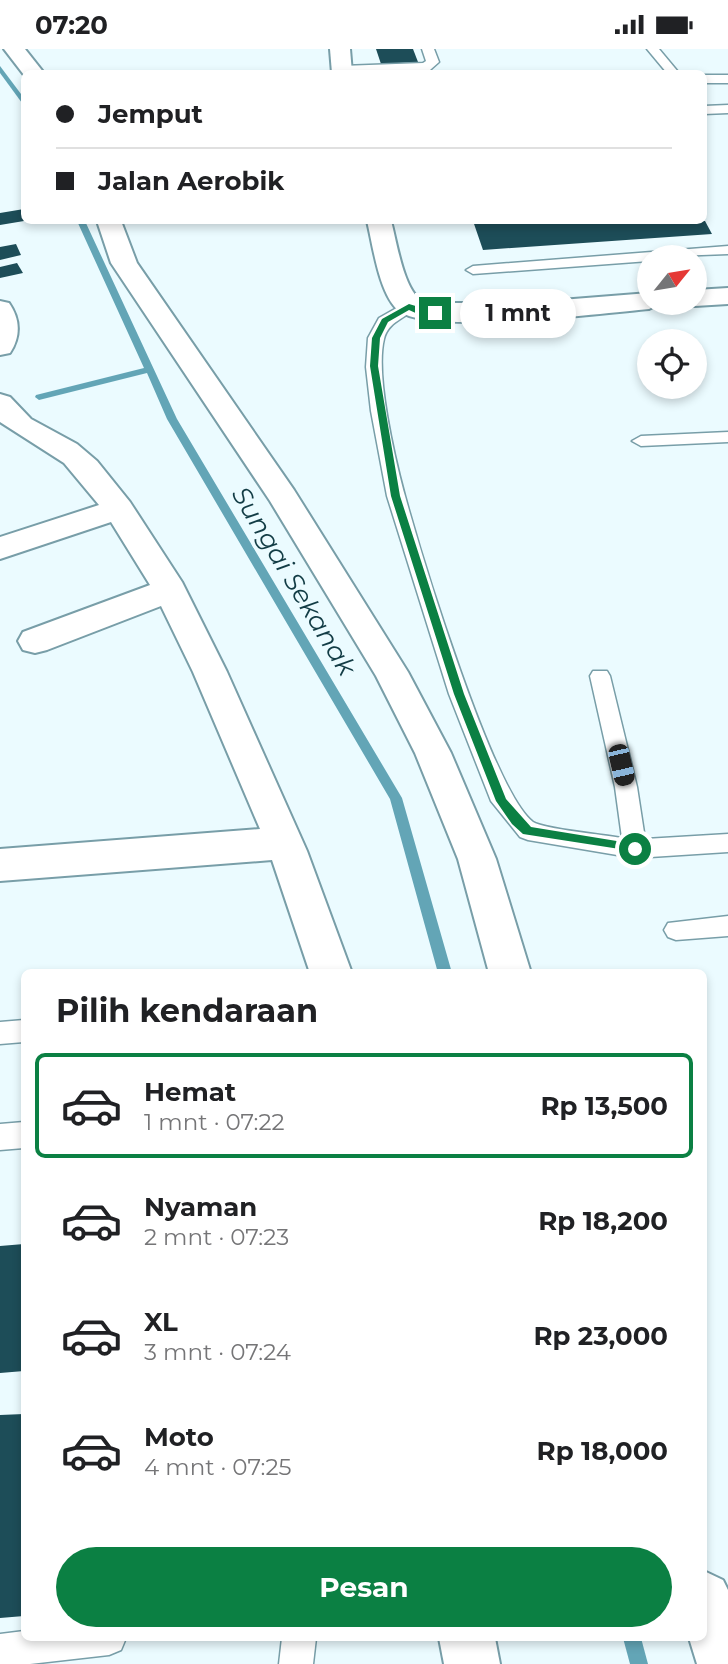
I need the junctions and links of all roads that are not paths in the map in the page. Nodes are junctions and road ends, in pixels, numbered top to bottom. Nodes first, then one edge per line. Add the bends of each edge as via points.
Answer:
1 (428, 49) edge
2 (653, 49) edge
3 (341, 64) edge
4 (670, 70) edge
5 (707, 79) edge
6 (728, 79) edge
7 (728, 109) edge
8 (707, 110) edge
9 (109, 224) edge
10 (380, 224) edge
11 (728, 250) edge
12 (473, 270) dead end
13 (728, 296) edge
14 (707, 297) edge
15 (637, 302) edge
16 (409, 306) junction
17 (0, 309) edge
18 (0, 347) edge
19 (3, 414) edge
20 (728, 437) edge
21 (641, 441) dead end
22 (119, 509) junction
23 (0, 548) edge
24 (170, 590) junction
25 (35, 641) dead end
26 (600, 676) dead end
27 (284, 843) junction
28 (728, 843) edge
29 (635, 849) junction
30 (0, 865) edge
31 (728, 926) edge
32 (676, 930) dead end
33 (330, 969) edge
34 (509, 969) edge
35 (21, 1031) edge
36 (0, 1033) edge
37 (21, 1135) edge
38 (0, 1137) edge
39 (707, 1608) edge
40 (84, 1641) edge
41 (299, 1641) edge
42 (468, 1641) edge
43 (0, 1651) edge
44 (296, 1664) edge
45 (472, 1664) edge
46 (725, 1664) edge

1 - 3 lane via 433,62 426,67
2 - 4 lane
5 - 6 lane
7 - 8 lane
9 - 34 street via 124,263 283,497 391,673 433,753 477,859
10 - 16 street
11 - 12 lane
13 - 14 street
15 - 16 street via 461,314 420,313
16 - 29 lane via 385,321 376,338 379,411 396,496 459,694 502,801 527,831
17 - 18 street via 6,325
19 - 22 street via 89,469
20 - 21 lane
22 - 23 street
22 - 24 street
24 - 25 street
24 - 27 street
26 - 29 lane
27 - 30 street
27 - 33 street via 318,924
28 - 29 lane
31 - 32 lane
35 - 36 lane
37 - 38 lane
39 - 46 street
40 - 43 lane
41 - 44 lane
42 - 45 street

